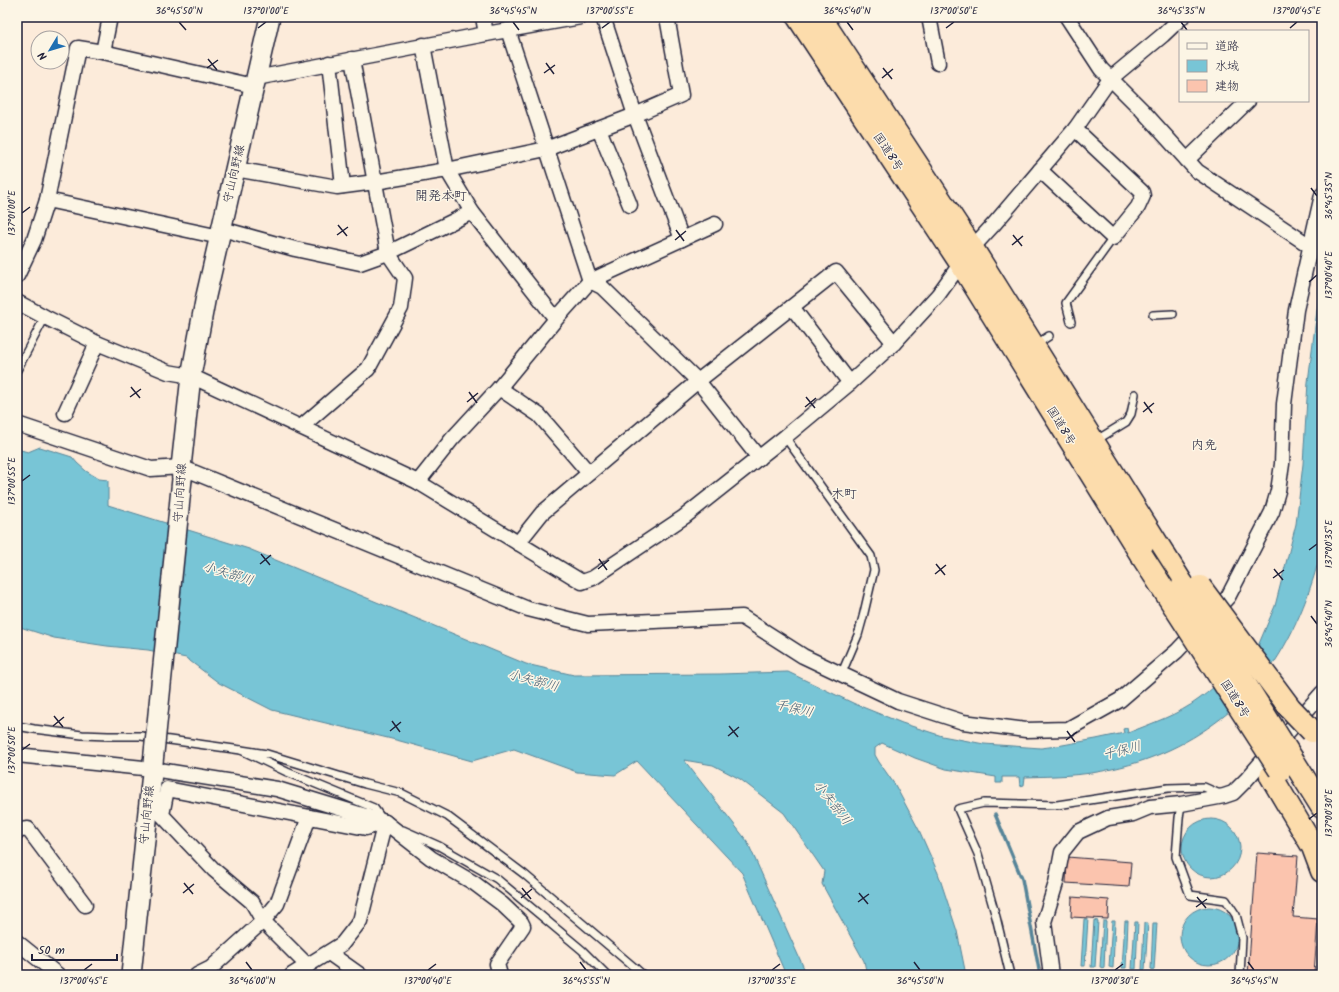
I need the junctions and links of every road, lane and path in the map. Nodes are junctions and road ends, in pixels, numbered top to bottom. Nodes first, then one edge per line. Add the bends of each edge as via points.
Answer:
1 (110, 17) edge
2 (270, 17) edge
3 (483, 17) edge
4 (581, 17) edge
5 (603, 17) edge
6 (667, 17) edge
7 (798, 17) edge
8 (820, 17) edge
9 (929, 17) edge
10 (1067, 17) edge
11 (1182, 17) edge
12 (508, 30) junction
13 (486, 34) junction
14 (423, 46) junction
15 (103, 52) junction
16 (352, 59) junction
17 (938, 63) dead end
18 (329, 64) junction
19 (1110, 79) junction
20 (255, 82) junction
21 (1247, 102) edge
22 (635, 115) junction
23 (599, 129) junction
24 (1075, 129) junction
25 (546, 149) junction
26 (1187, 160) junction
27 (235, 170) junction
28 (447, 170) junction
29 (1040, 170) junction
30 (375, 182) junction
31 (343, 186) junction
32 (1322, 195) edge
33 (47, 200) junction
34 (630, 205) dead end
35 (472, 212) junction
36 (715, 224) dead end
37 (221, 233) junction
38 (1113, 238) junction
39 (682, 239) junction
40 (1317, 247) edge
41 (388, 254) junction
42 (966, 255) junction
43 (17, 276) edge
44 (590, 281) junction
45 (17, 302) edge
46 (792, 307) junction
47 (1173, 314) dead end
48 (1153, 315) dead end
49 (45, 317) junction
50 (556, 319) junction
51 (1071, 322) dead end
52 (97, 343) junction
53 (894, 343) junction
54 (17, 370) edge
55 (191, 376) junction
56 (698, 381) junction
57 (850, 382) junction
58 (499, 388) junction
59 (1135, 394) dead end
60 (65, 413) dead end
61 (17, 424) edge
62 (301, 427) junction
63 (784, 437) junction
64 (1093, 442) junction
65 (759, 458) junction
66 (182, 473) junction
67 (589, 473) junction
68 (418, 482) junction
69 (518, 543) junction
70 (1183, 589) junction
71 (841, 676) junction
72 (1322, 693) edge
73 (17, 726) edge
74 (1317, 734) edge
75 (241, 750) junction
76 (17, 755) edge
77 (153, 766) junction
78 (1282, 769) junction
79 (1224, 796) junction
80 (1181, 804) junction
81 (1322, 808) edge
82 (309, 817) junction
83 (385, 822) junction
84 (17, 832) edge
85 (1322, 837) edge
86 (1322, 871) edge
87 (85, 905) dead end
88 (263, 921) junction
89 (17, 942) edge
90 (329, 953) junction
91 (308, 966) junction
92 (635, 968) junction
93 (58, 975) edge
94 (131, 975) edge
95 (197, 975) edge
96 (292, 975) edge
97 (360, 975) edge
98 (500, 975) edge
99 (607, 975) edge
100 (640, 975) edge
101 (644, 975) edge
102 (1010, 975) edge
103 (1051, 975) edge
104 (1240, 975) edge

1 - 15 street
2 - 20 main road, 守山向野線
3 - 13 street
4 - 12 street
5 - 22 street
6 - 22 street via 681,95
7 - 42 highway, 国道8号
8 - 42 highway, 国道8号
9 - 17 street
10 - 19 street
11 - 19 street
12 - 13 street
12 - 25 street
13 - 14 street
14 - 16 street
14 - 28 street
15 - 20 street
15 - 33 street via 78,48
16 - 18 street
16 - 30 street
18 - 20 street
18 - 31 street
19 - 24 street
19 - 26 street
20 - 27 main road, 守山向野線
21 - 26 street
22 - 23 street
22 - 39 street
23 - 25 street
23 - 34 street
24 - 29 street
24 - 38 street via 1142,192 1138,207
25 - 28 street
25 - 44 street
26 - 40 street via 1222,193
27 - 31 street
27 - 37 main road, 守山向野線
28 - 30 street
28 - 35 street
29 - 38 street via 1100,230
29 - 42 street
30 - 31 street
30 - 41 street
32 - 40 street
33 - 37 street
33 - 43 street via 34,240
35 - 41 street
35 - 50 street
36 - 39 street
37 - 41 street via 360,263
37 - 55 main road, 守山向野線
38 - 51 lane via 1066,303
39 - 44 street
40 - 71 street via 1296,310 1284,404 1282,464 1272,512 1228,597 1177,651 1120,700 1068,729 1026,730 964,722 898,701
41 - 62 street via 405,278 400,308 368,370
42 - 53 street via 938,295
42 - 64 highway, 国道8号 via 1041,341
42 - 70 highway, 国道8号, bridge via 1142,556
44 - 50 street
44 - 56 street via 602,287
45 - 49 street
46 - 53 street via 836,272
46 - 56 street
46 - 57 street
47 - 48 lane
49 - 52 street
49 - 54 lane
50 - 58 street
52 - 55 street via 168,372
52 - 60 street
53 - 57 street
55 - 62 street
55 - 66 main road, 守山向野線
56 - 65 street
56 - 67 street
57 - 63 street
58 - 67 street via 539,416
58 - 68 street via 452,439
59 - 64 lane via 1131,414 1126,422
61 - 66 street via 151,469
62 - 68 street
63 - 65 street
63 - 71 lane via 871,556 874,570 863,617
64 - 70 highway, 国道8号
65 - 69 street via 684,517 588,580 582,582
66 - 71 street via 528,609 588,624 742,617 803,656
66 - 77 main road, 守山向野線, bridge
67 - 69 street via 542,513
68 - 69 street
70 - 74 highway, bridge via 1290,708
70 - 78 highway, 国道8号, bridge
72 - 79 street via 1246,780 1233,793
73 - 75 lane via 82,735 141,736
75 - 83 lane via 374,808
75 - 92 lane via 267,754 401,793 447,816 524,874
76 - 77 street
77 - 83 street via 277,789
77 - 94 main road, 守山向野線
78 - 81 highway, 国道8号
78 - 85 highway, 国道8号
78 - 86 highway
79 - 80 street
79 - 102 lane via 1204,787 1168,788 1057,805 984,802 958,809 978,854
80 - 103 street via 1150,807 1133,814 1108,818 1078,832 1062,852 1044,922
80 - 104 lane via 1176,857 1190,895 1226,900 1236,915 1242,938
82 - 83 street via 366,828
82 - 88 street via 277,904
82 - 88 street via 167,789 162,815 214,870 252,902
83 - 90 street via 360,922 342,944
83 - 98 street via 431,858 474,883 521,922 523,926 497,964
83 - 99 lane via 439,846 497,879 582,950
84 - 87 street via 28,830
88 - 91 street
88 - 95 street via 211,968
89 - 93 street
90 - 91 street
90 - 97 street
91 - 96 street
92 - 100 lane
92 - 101 lane

